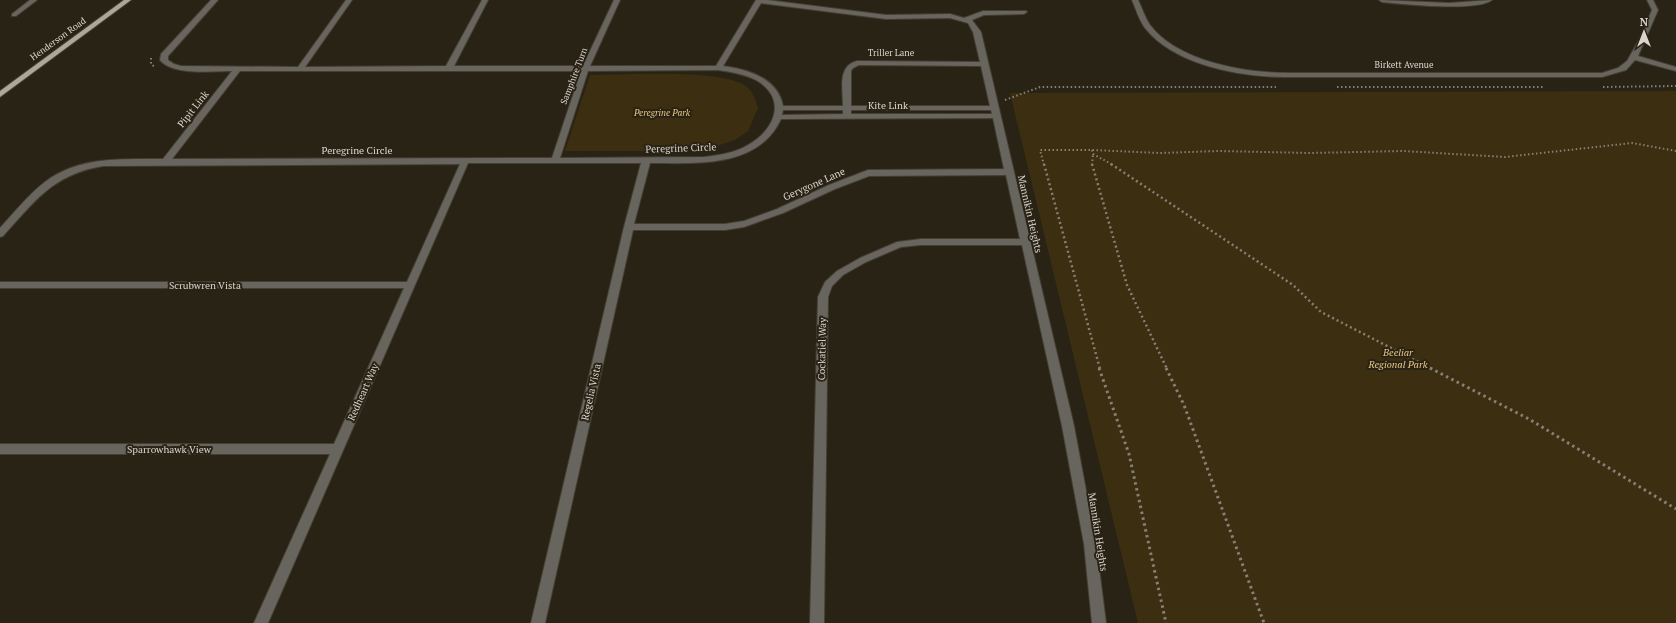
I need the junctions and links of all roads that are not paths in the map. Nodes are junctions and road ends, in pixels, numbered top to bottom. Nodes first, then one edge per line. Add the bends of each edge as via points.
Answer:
1 (34, 0) edge
2 (128, 0) edge
3 (216, 0) edge
4 (349, 0) edge
5 (485, 0) edge
6 (618, 0) edge
7 (1134, 0) edge
8 (1382, 0) edge
9 (1489, 0) edge
10 (1650, 0) edge
11 (760, 1) edge
12 (1024, 12) dead end
13 (14, 15) dead end
14 (966, 20) junction
15 (1632, 57) junction
16 (984, 64) junction
17 (449, 68) junction
18 (718, 68) junction
19 (238, 69) junction
20 (300, 69) junction
21 (585, 69) junction
22 (1676, 69) edge
23 (0, 94) edge
24 (780, 108) junction
25 (995, 108) junction
26 (847, 112) junction
27 (779, 117) junction
28 (465, 161) junction
29 (555, 161) junction
30 (646, 161) junction
31 (165, 162) junction
32 (1010, 172) junction
33 (629, 227) junction
34 (0, 234) edge
35 (1025, 242) junction
36 (0, 285) edge
37 (410, 285) junction
38 (0, 449) edge
39 (337, 449) junction
40 (261, 623) edge
41 (538, 623) edge
42 (817, 623) edge
43 (1099, 623) edge

1 - 13 street
2 - 23 main road, Henderson Road
3 - 19 street, Peregrine Circle via 164,56 164,60 173,67
4 - 20 street
5 - 17 street
6 - 21 street, Samphire Turn
7 - 15 street, Birkett Avenue via 1148,28 1165,43 1198,58 1251,73 1602,75 1621,70 1628,65
8 - 9 street via 1416,4 1467,4
10 - 15 street, Birkett Avenue via 1655,10 1648,29
11 - 14 street via 886,17 950,16
11 - 18 street
12 - 14 street via 982,13
14 - 16 street, Mannikin Heights via 977,32
15 - 22 street
16 - 25 street, Mannikin Heights
16 - 26 street, Triller Lane via 853,64 847,71
17 - 20 street, Peregrine Circle
17 - 21 street, Peregrine Circle
18 - 21 street, Peregrine Circle
18 - 24 street, Peregrine Circle via 744,72 762,81 776,93
19 - 20 street, Peregrine Circle
19 - 31 street, Pipit Link
21 - 29 street, Samphire Turn
24 - 26 street, Kite Link
24 - 27 street, Peregrine Circle
25 - 26 street, Kite Link
25 - 32 street, Mannikin Heights
26 - 27 street, Kite Link
27 - 30 street, Peregrine Circle via 763,138 730,156 704,160
28 - 29 street, Peregrine Circle
28 - 31 street, Peregrine Circle
28 - 37 street, Redheart Way
29 - 30 street, Peregrine Circle
30 - 33 street, Regelia Vista
31 - 34 street, Peregrine Circle via 99,164 70,171 46,185
32 - 33 street, Gerygone Lane via 868,173 740,226
32 - 35 street, Mannikin Heights
33 - 41 street, Regelia Vista
35 - 42 street, Cockatiel Way via 910,242 890,247 863,260 840,273 828,284 823,297
35 - 43 street, Mannikin Heights via 1068,426 1090,544
36 - 37 street, Scrubwren Vista
37 - 39 street, Redheart Way
38 - 39 street, Sparrowhawk View
39 - 40 street, Redheart Way

